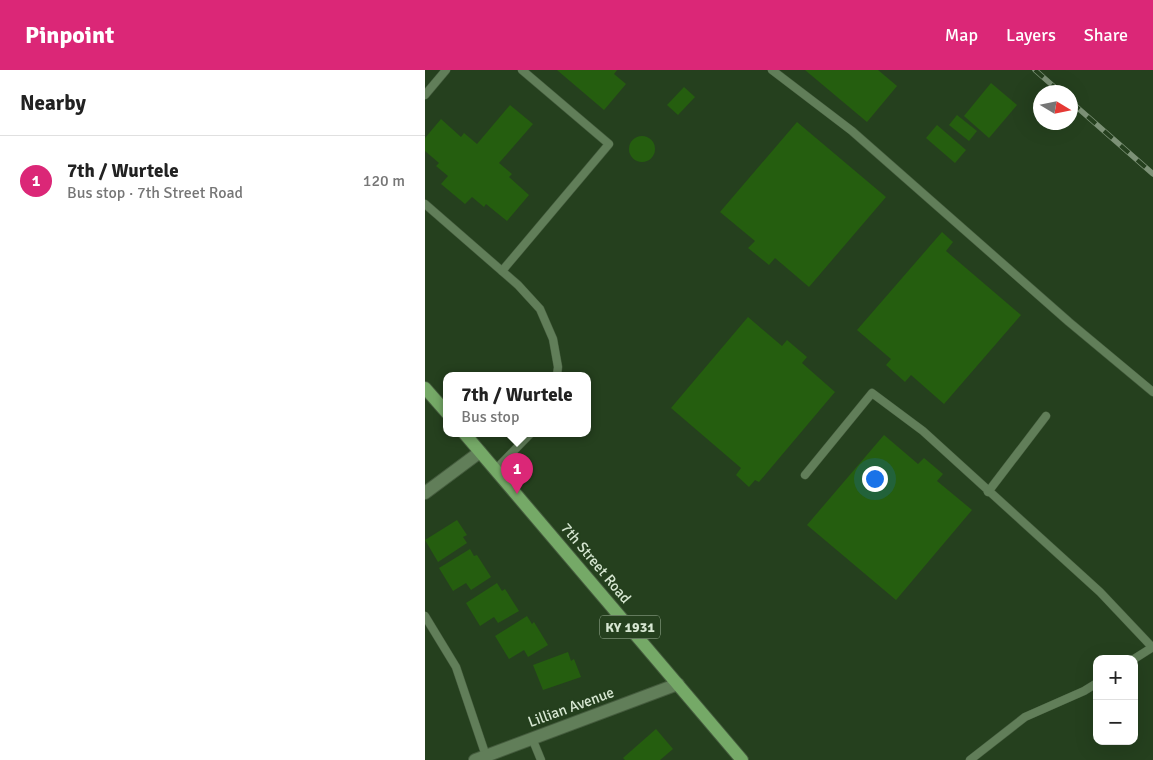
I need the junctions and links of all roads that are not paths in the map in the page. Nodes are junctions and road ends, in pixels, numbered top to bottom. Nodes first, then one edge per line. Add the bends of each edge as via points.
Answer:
1 (446, 70) edge
2 (522, 70) edge
3 (772, 70) edge
4 (425, 95) edge
5 (425, 204) edge
6 (502, 271) junction
7 (557, 372) edge
8 (425, 388) edge
9 (1153, 392) edge
10 (443, 408) edge
11 (1046, 416) dead end
12 (467, 437) edge
13 (527, 437) edge
14 (480, 452) junction
15 (495, 469) junction
16 (805, 476) dead end
17 (988, 492) junction
18 (425, 493) edge
19 (425, 616) edge
20 (1153, 647) edge
21 (1138, 656) edge
22 (678, 684) junction
23 (1093, 685) edge
24 (532, 738) junction
25 (480, 758) edge
26 (541, 760) edge
27 (742, 760) edge
28 (970, 760) edge

1 - 4 lane
2 - 6 lane via 609,144
3 - 9 lane via 852,131
5 - 6 lane
6 - 7 lane via 547,320
8 - 10 main road
11 - 17 lane
12 - 14 main road, 7th Street Road / KY 1931
13 - 15 lane
14 - 15 main road, 7th Street Road / KY 1931
14 - 18 street
15 - 22 main road, 7th Street Road / KY 1931
16 - 17 lane via 872,393 923,431
17 - 20 lane via 1100,592
19 - 25 lane via 456,667
20 - 21 lane
22 - 24 street, Lillian Avenue
22 - 27 main road, 7th Street Road / KY 1931
23 - 28 lane via 1025,717
24 - 25 street, Lillian Avenue
24 - 26 lane

